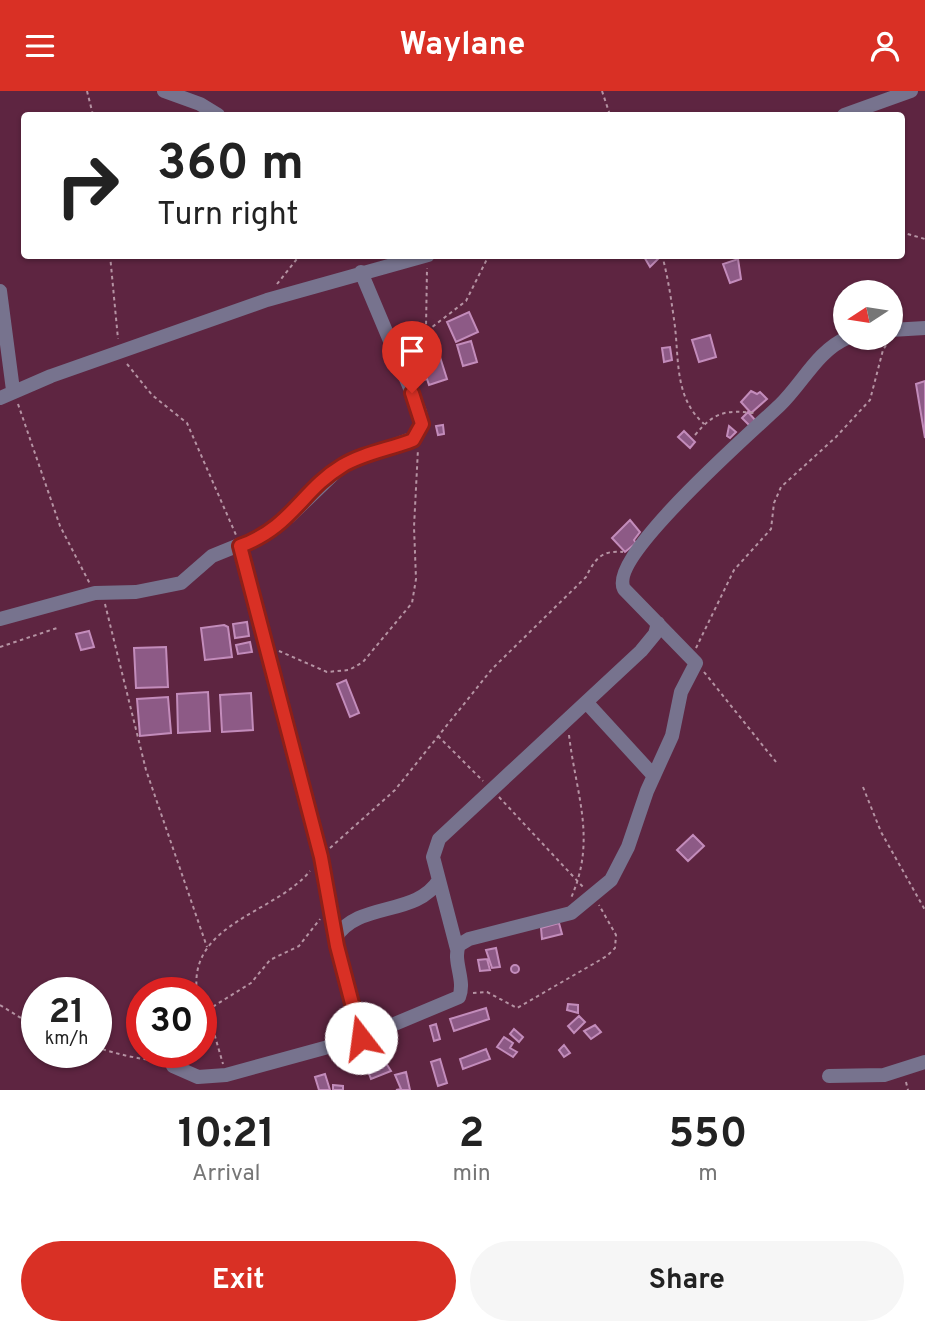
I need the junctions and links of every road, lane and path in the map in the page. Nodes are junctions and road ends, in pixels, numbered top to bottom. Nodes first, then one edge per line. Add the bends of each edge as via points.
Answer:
1 (87, 91) edge
2 (164, 91) edge
3 (602, 91) edge
4 (911, 91) edge
5 (92, 112) edge
6 (213, 112) edge
7 (609, 112) edge
8 (852, 112) edge
9 (905, 233) edge
10 (925, 239) edge
11 (110, 259) edge
12 (297, 259) edge
13 (412, 259) edge
14 (424, 259) edge
15 (487, 259) edge
16 (663, 259) edge
17 (362, 272) junction
18 (0, 291) edge
19 (262, 301) junction
20 (925, 328) edge
21 (903, 329) edge
22 (426, 332) junction
23 (833, 346) edge
24 (884, 350) edge
25 (119, 351) junction
26 (408, 385) junction
27 (13, 390) junction
28 (0, 398) edge
29 (779, 407) junction
30 (704, 424) junction
31 (695, 435) dead end
32 (416, 437) junction
33 (240, 546) junction
34 (635, 553) junction
35 (99, 593) junction
36 (0, 619) edge
37 (658, 623) junction
38 (57, 628) dead end
39 (267, 645) junction
40 (0, 647) edge
41 (694, 660) junction
42 (587, 703) junction
43 (567, 720) junction
44 (437, 735) junction
45 (776, 762) dead end
46 (653, 776) junction
47 (863, 787) dead end
48 (491, 788) junction
49 (321, 857) junction
50 (439, 880) junction
51 (577, 881) junction
52 (593, 897) junction
53 (332, 907) junction
54 (925, 910) edge
55 (336, 937) junction
56 (208, 948) junction
57 (457, 949) junction
58 (198, 977) edge
59 (458, 997) junction
60 (217, 1003) edge
61 (0, 1005) edge
62 (21, 1018) edge
63 (361, 1038) junction
64 (217, 1046) edge
65 (925, 1062) edge
66 (178, 1068) edge
67 (226, 1076) junction
68 (829, 1076) dead end

1 - 5 path
2 - 6 street
3 - 7 path
4 - 8 street
9 - 10 path
11 - 25 path
12 - 19 path
13 - 17 street
14 - 22 path
15 - 22 path via 466,301
16 - 30 path via 675,328 676,365 689,408
17 - 19 street
17 - 26 street
18 - 27 street
19 - 25 street
20 - 21 street
22 - 26 path
23 - 29 street
24 - 41 path via 870,400 781,488 771,529 734,569
25 - 27 street
25 - 33 path via 139,381 194,434
26 - 32 street via 421,418
27 - 28 street
27 - 35 path via 60,526
29 - 30 path via 751,414 729,411
29 - 34 street via 721,458
30 - 31 path
32 - 33 street via 344,464 290,516
32 - 39 path via 417,563 412,603 363,661 341,672 319,670
33 - 35 street via 212,556 181,583
33 - 39 street
34 - 37 street via 621,583
34 - 44 path via 598,556 586,577 492,669
35 - 36 street
35 - 56 path via 146,771
37 - 41 street
37 - 42 street via 650,642
38 - 40 path
39 - 49 street
41 - 45 path
41 - 46 street via 681,692 672,736
42 - 43 street
42 - 46 street
43 - 48 street
43 - 51 path via 586,841
44 - 48 path
44 - 49 path via 388,798
46 - 52 street via 618,868
47 - 54 path via 881,832
48 - 50 street via 439,839 433,857
48 - 51 path
49 - 53 street
49 - 56 path via 295,887 234,921
50 - 55 street via 425,897 361,917
50 - 57 street
51 - 52 path
52 - 57 street via 571,913 469,939
52 - 59 path via 616,935 615,949 607,956 517,1008 488,992
53 - 55 street
53 - 60 path via 299,946 270,960 251,983
55 - 63 street
56 - 58 path via 199,963
57 - 59 street via 462,984
59 - 63 street
61 - 62 path
63 - 67 street
64 - 67 path
65 - 68 street via 884,1075
66 - 67 street via 198,1077

